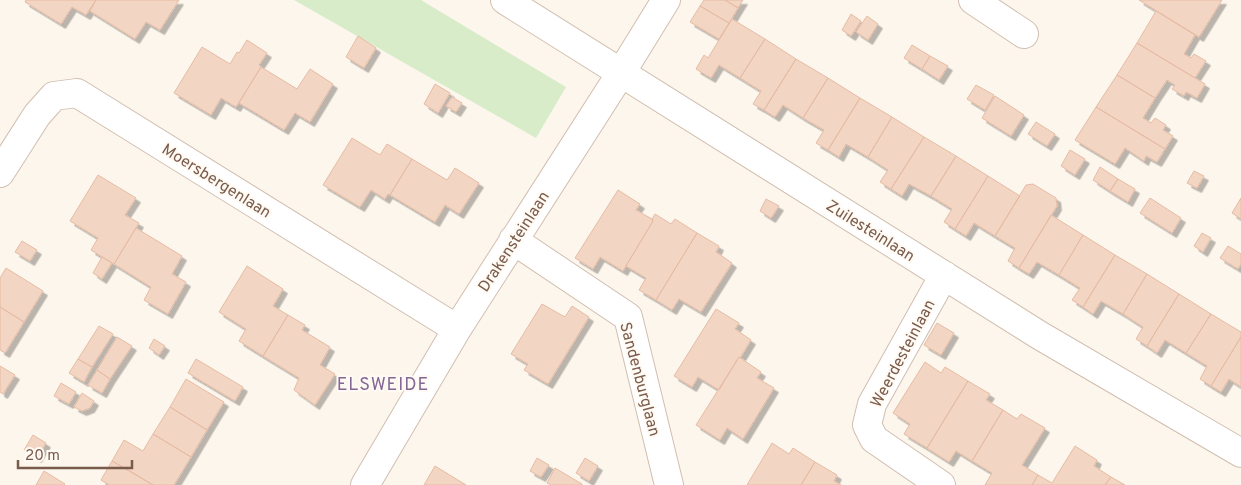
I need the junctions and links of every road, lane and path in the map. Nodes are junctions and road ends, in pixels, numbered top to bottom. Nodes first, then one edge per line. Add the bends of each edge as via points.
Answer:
1 (505, 0) edge
2 (666, 0) edge
3 (973, 0) edge
4 (1024, 34) dead end
5 (621, 73) junction
6 (0, 173) edge
7 (513, 240) junction
8 (944, 275) junction
9 (457, 329) junction
10 (1241, 453) edge
11 (365, 485) edge
12 (669, 485) edge
13 (941, 485) edge

1 - 5 street, Zuilesteinlaan
2 - 5 street, Drakensteinlaan
3 - 4 street
5 - 7 street, Drakensteinlaan
5 - 8 street, Zuilesteinlaan
6 - 9 street, Moersbergenlaan via 37,115 54,96 77,93
7 - 9 street, Drakensteinlaan
7 - 12 street, Sandenburglaan via 628,317
8 - 10 street, Zuilesteinlaan via 1039,335
8 - 13 street, Weerdesteinlaan via 872,404 867,426 874,439
9 - 11 street, Drakensteinlaan

